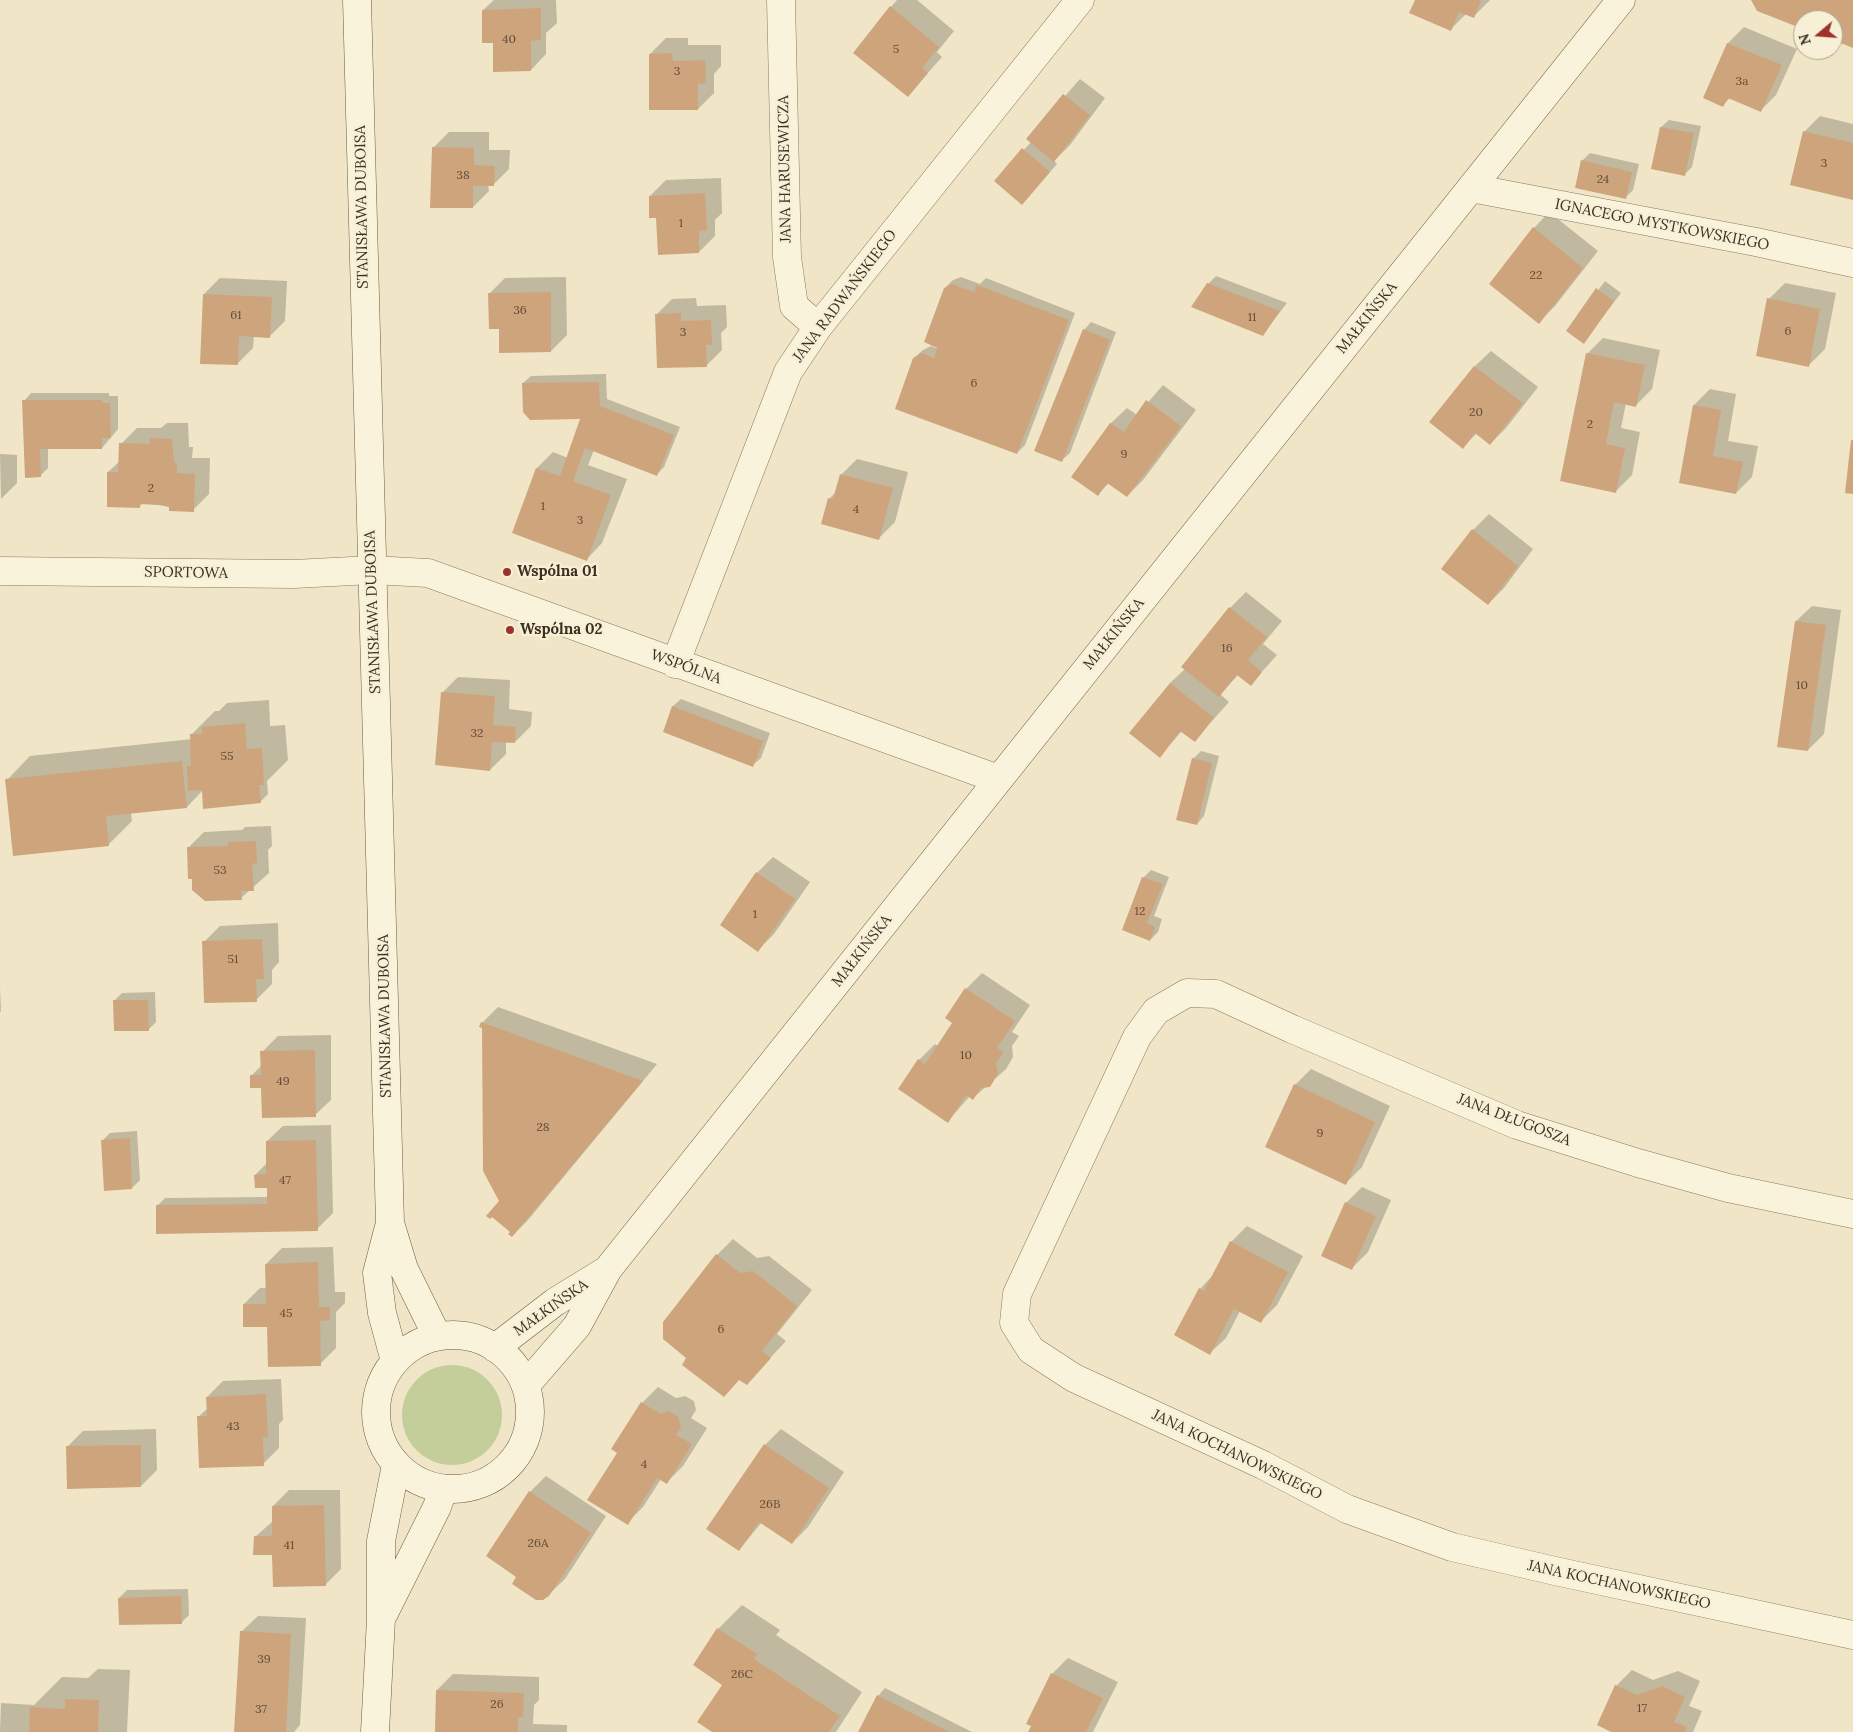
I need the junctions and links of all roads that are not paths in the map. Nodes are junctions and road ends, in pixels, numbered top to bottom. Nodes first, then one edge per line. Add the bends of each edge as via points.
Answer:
1 (357, 0) edge
2 (781, 0) edge
3 (1080, 0) edge
4 (1621, 0) edge
5 (1471, 188) junction
6 (1853, 264) edge
7 (818, 327) junction
8 (372, 570) junction
9 (0, 571) edge
10 (675, 664) junction
11 (998, 779) junction
12 (1187, 993) joint
13 (1853, 1214) edge
14 (390, 1223) junction
15 (608, 1269) junction
16 (437, 1336) junction
17 (496, 1348) junction
18 (395, 1361) junction
19 (526, 1385) junction
20 (396, 1465) junction
21 (443, 1490) junction
22 (381, 1619) junction
23 (1853, 1635) edge
24 (375, 1732) edge

1 - 8 street, STANISŁAWA DUBOISA
2 - 7 street, JANA HARUSEWICZA via 786,257 794,306
3 - 7 street, JANA RADWAŃSKIEGO
4 - 5 street, MAŁKIŃSKA
5 - 6 street, IGNACEGO MYSTKOWSKIEGO via 1756,242
5 - 11 street, MAŁKIŃSKA
7 - 10 street, JANA RADWAŃSKIEGO via 788,372
8 - 9 street, SPORTOWA via 294,574
8 - 10 street, WSPÓLNA via 428,573
8 - 14 street, STANISŁAWA DUBOISA
10 - 11 street, WSPÓLNA
11 - 15 street, MAŁKIŃSKA
12 - 13 street, JANA DŁUGOSZA via 1216,994 1517,1125 1728,1188
12 - 23 street, JANA KOCHANOWSKIEGO via 1156,1010 1137,1038 1017,1294 1014,1323 1031,1350 1074,1378 1263,1464 1347,1509 1452,1547 1554,1572
14 - 16 street, STANISŁAWA DUBOISA via 404,1269
14 - 18 street, STANISŁAWA DUBOISA via 377,1273 382,1313
15 - 17 street, MAŁKIŃSKA via 555,1302
15 - 19 street, MAŁKIŃSKA via 577,1326
16 - 17 street via 477,1339
16 - 18 street via 414,1346
17 - 19 street via 514,1364
18 - 20 street via 380,1385 375,1413 381,1441
19 - 21 street via 530,1417 522,1447 502,1472 475,1487
20 - 21 street via 417,1481
20 - 22 street via 381,1541
21 - 22 street
22 - 24 street

